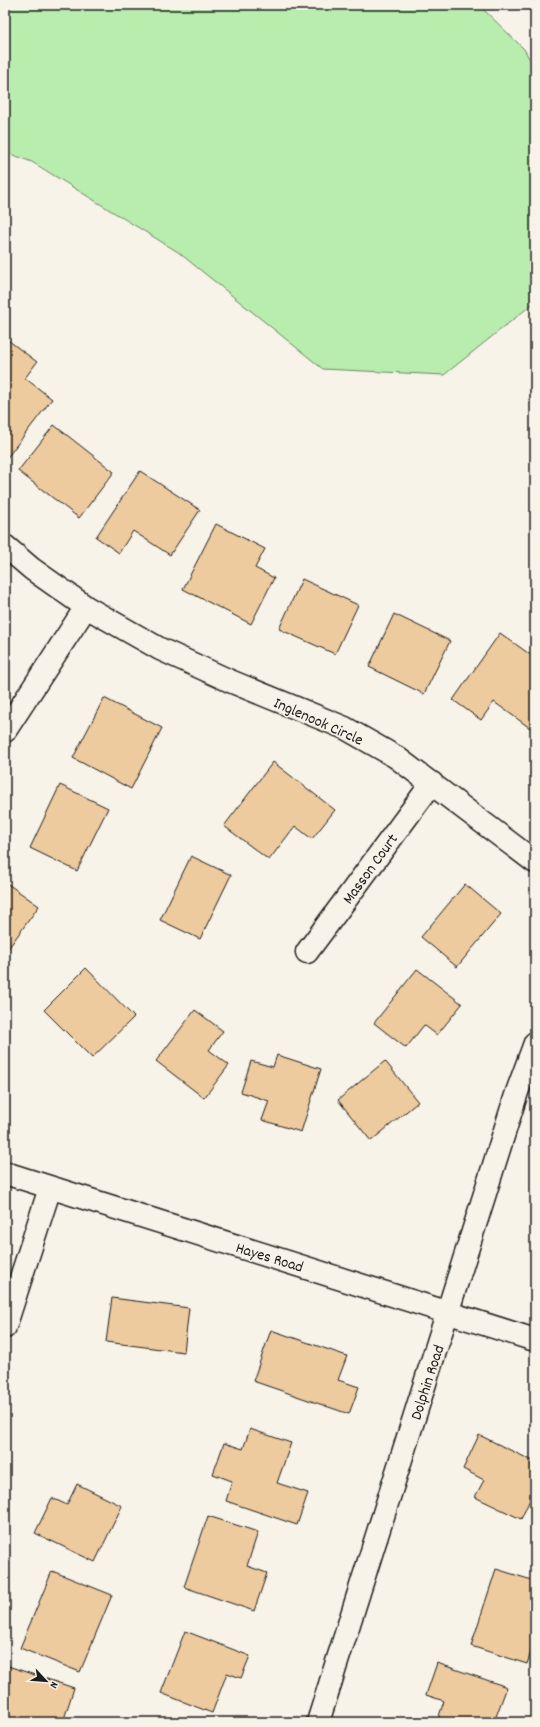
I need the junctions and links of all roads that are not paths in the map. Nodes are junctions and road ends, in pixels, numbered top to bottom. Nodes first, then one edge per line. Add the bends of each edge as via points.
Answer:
1 (5, 546) edge
2 (86, 607) junction
3 (5, 732) edge
4 (432, 783) junction
5 (535, 862) edge
6 (307, 952) dead end
7 (535, 1043) edge
8 (5, 1173) edge
9 (50, 1188) junction
10 (448, 1312) junction
11 (5, 1327) edge
12 (535, 1340) edge
13 (318, 1722) edge

1 - 2 street, Inglenook Circle via 32,569
2 - 3 street
2 - 4 street, Inglenook Circle via 160,649 345,728 396,757
4 - 5 street, Inglenook Circle
4 - 6 street, Masson Court
7 - 10 street, Dolphin Road via 517,1092
8 - 9 street, Hayes Road
9 - 10 street, Hayes Road
9 - 11 street
10 - 12 street, Hayes Road
10 - 13 street, Dolphin Road

